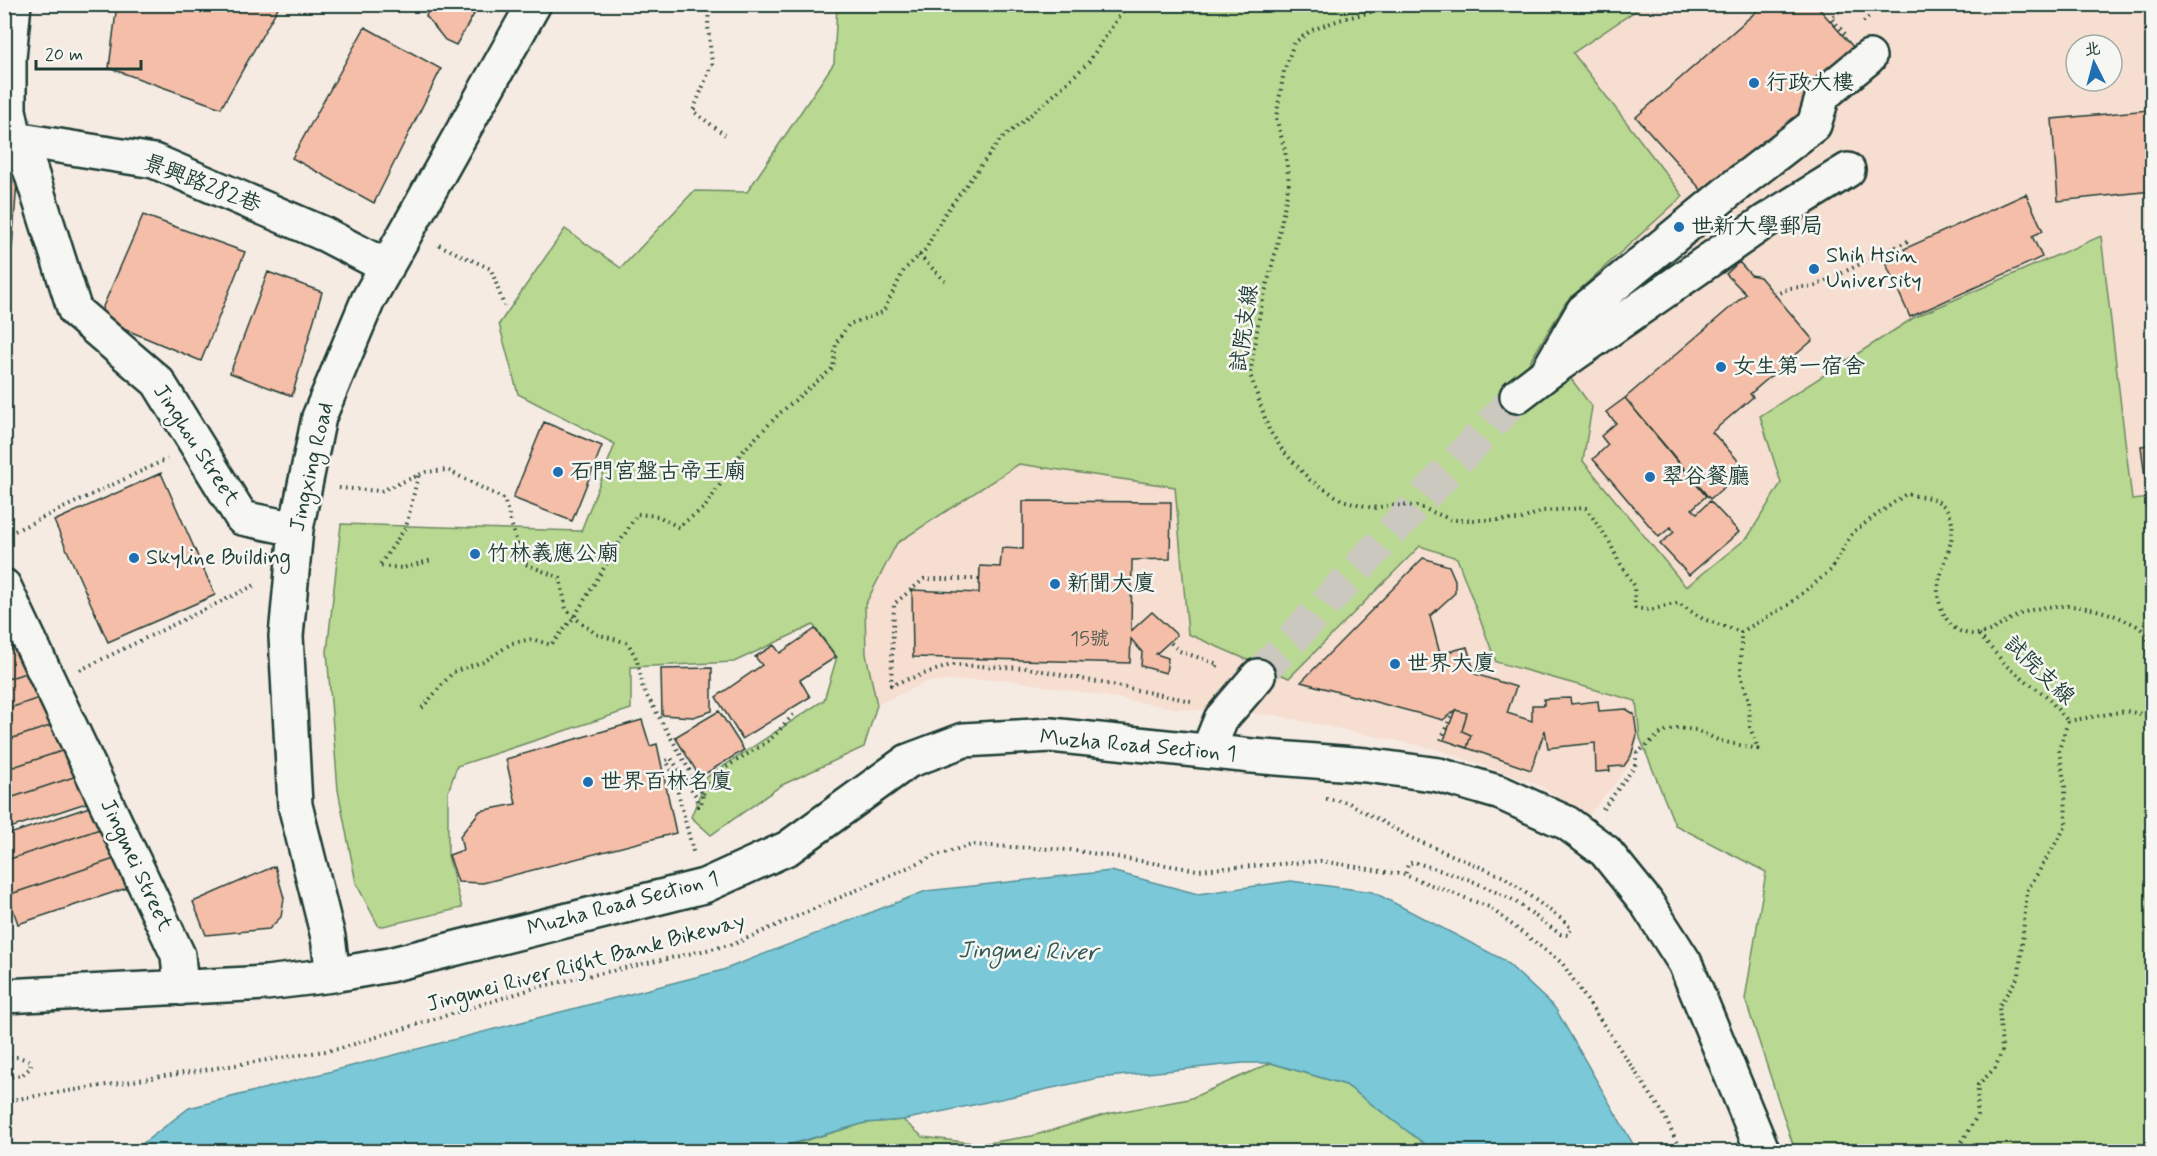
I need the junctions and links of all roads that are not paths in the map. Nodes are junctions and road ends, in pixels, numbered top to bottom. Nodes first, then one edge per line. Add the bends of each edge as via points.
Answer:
1 (14, 4) edge
2 (534, 4) edge
3 (1857, 40) road end
4 (10, 140) edge
5 (1848, 170) dead end
6 (387, 267) junction
7 (1546, 373) junction
8 (1516, 396) tunnel mouth
9 (296, 529) junction
10 (4, 586) edge
11 (1258, 676) tunnel mouth
12 (1208, 751) junction
13 (333, 975) junction
14 (181, 988) junction
15 (4, 996) edge
16 (1763, 1152) edge

1 - 4 street, Jinghou Street via 9,58
2 - 6 street, Jingxing Road
3 - 7 street via 1850,70 1823,95 1814,125 1583,310
4 - 6 street, 景興路282巷 via 154,161 324,234
4 - 9 street, Jinghou Street via 30,169 75,311 158,382 242,518
5 - 7 street via 1764,222
6 - 9 street, Jingxing Road via 368,300 319,417
7 - 8 street
9 - 13 street, Jingxing Road via 286,636 295,805 328,936
10 - 14 street, Jingmei Street via 178,955
11 - 12 street via 1221,719
12 - 13 street, Muzha Road Section 1 via 1051,735 964,740 908,761 788,848 704,886 389,965
12 - 16 street, Muzha Road Section 1 via 1439,775 1501,793 1567,823 1605,851 1646,902 1685,963
13 - 14 street, Muzha Road Section 1
14 - 15 street

